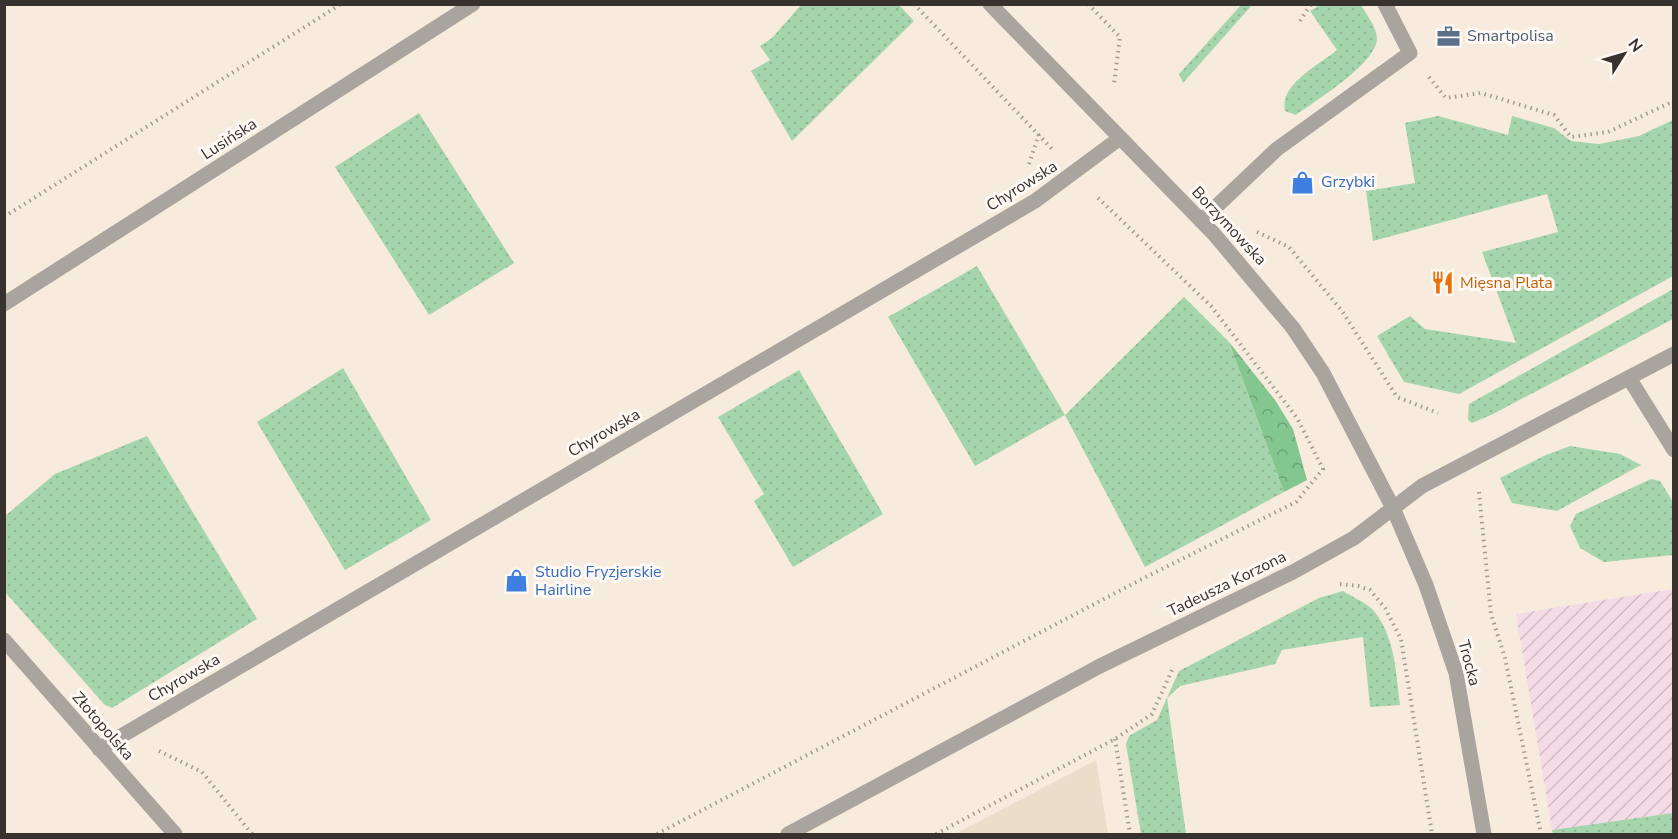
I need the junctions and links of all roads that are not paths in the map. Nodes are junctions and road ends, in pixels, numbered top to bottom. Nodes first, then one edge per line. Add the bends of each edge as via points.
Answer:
1 (473, 4) edge
2 (990, 4) edge
3 (1386, 4) edge
4 (1120, 138) junction
5 (1201, 221) junction
6 (4, 304) edge
7 (1674, 354) edge
8 (1629, 378) junction
9 (1674, 450) edge
10 (1393, 508) junction
11 (4, 640) edge
12 (99, 749) junction
13 (175, 834) edge
14 (788, 834) edge
15 (1484, 834) edge

1 - 6 street, Lusińska
2 - 4 street, Borzymowska
3 - 5 street via 1410,53 1277,149
4 - 5 street, Borzymowska
4 - 12 street, Chyrowska via 1035,201
5 - 10 street, Borzymowska via 1293,328 1337,396
7 - 8 street, Tadeusza Korzona
8 - 9 street
8 - 10 street, Tadeusza Korzona via 1422,486
10 - 14 street, Tadeusza Korzona via 1354,538 1293,572 1100,666
10 - 15 street, Trocka via 1426,585 1456,673
11 - 12 street, Złotopolska
12 - 13 street, Złotopolska

